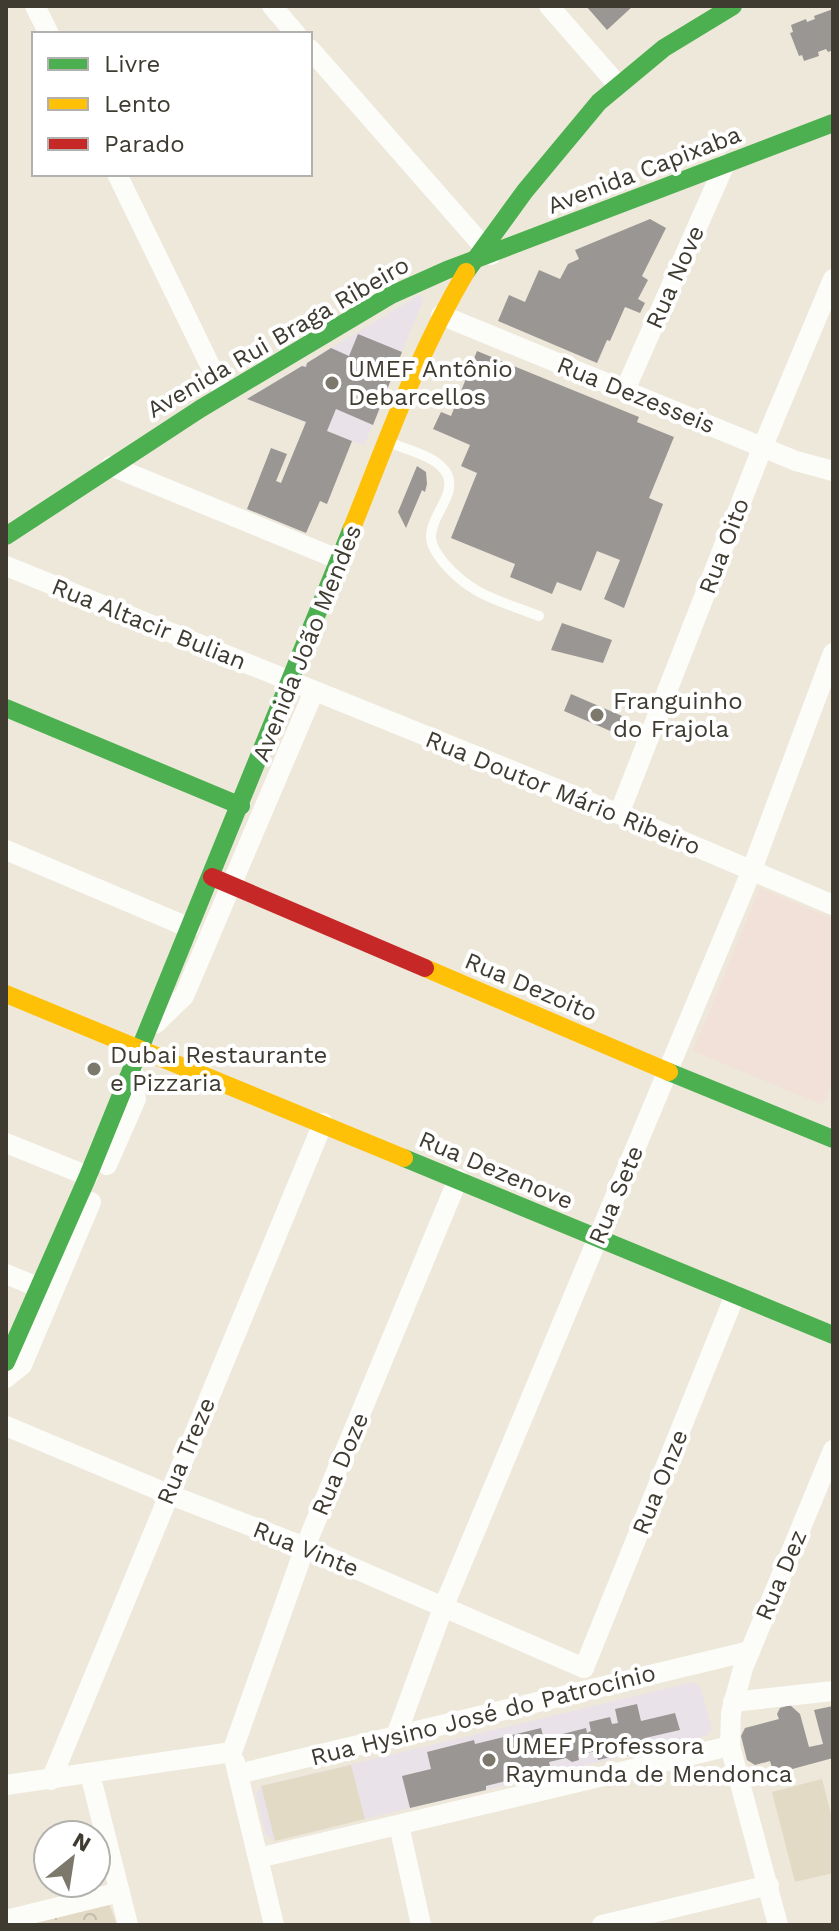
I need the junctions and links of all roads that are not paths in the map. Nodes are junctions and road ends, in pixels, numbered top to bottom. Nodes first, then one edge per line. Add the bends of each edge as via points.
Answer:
1 (35, 6) edge
2 (272, 6) edge
3 (549, 6) edge
4 (733, 6) edge
5 (48, 32) edge
6 (294, 32) edge
7 (312, 51) edge
8 (618, 85) junction
9 (833, 123) edge
10 (725, 164) junction
11 (118, 176) edge
12 (483, 254) junction
13 (833, 279) edge
14 (441, 315) junction
15 (625, 390) junction
16 (224, 394) junction
17 (387, 442) junction
18 (763, 446) junction
19 (111, 466) junction
20 (833, 471) edge
21 (6, 536) edge
22 (340, 560) junction
23 (6, 566) edge
24 (539, 616) dead end
25 (833, 653) edge
26 (292, 681) junction
27 (314, 691) junction
28 (6, 708) edge
29 (241, 806) junction
30 (619, 814) junction
31 (6, 850) edge
32 (751, 872) junction
33 (212, 877) junction
34 (231, 885) junction
35 (833, 905) edge
36 (190, 928) junction
37 (6, 994) edge
38 (145, 1039) junction
39 (132, 1068) junction
40 (669, 1072) junction
41 (323, 1123) junction
42 (833, 1139) edge
43 (6, 1143) edge
44 (88, 1176) junction
45 (458, 1179) junction
46 (597, 1239) junction
47 (6, 1274) edge
48 (40, 1288) junction
49 (735, 1295) junction
50 (833, 1335) edge
51 (6, 1362) edge
52 (6, 1378) edge
53 (6, 1426) edge
54 (833, 1450) edge
55 (168, 1494) junction
56 (305, 1547) junction
57 (443, 1608) junction
58 (750, 1651) junction
59 (584, 1668) junction
60 (590, 1689) junction
61 (833, 1691) edge
62 (733, 1702) junction
63 (396, 1736) junction
64 (730, 1746) junction
65 (232, 1752) junction
66 (90, 1774) junction
67 (238, 1774) junction
68 (51, 1780) junction
69 (6, 1785) edge
70 (399, 1825) junction
71 (258, 1858) junction
72 (769, 1885) junction
73 (120, 1892) junction
74 (6, 1920) edge
75 (128, 1925) edge
76 (274, 1925) edge
77 (421, 1925) edge
78 (602, 1925) edge
79 (778, 1925) edge

1 - 5 street
2 - 6 street
3 - 8 street
4 - 8 street via 664,48
7 - 12 street
8 - 12 street via 552,156
9 - 10 street, Avenida Capixaba
10 - 12 street, Avenida Capixaba
10 - 15 street, Rua Nove
11 - 16 street
12 - 14 street, Avenida João Mendes
12 - 16 street, Avenida Rui Braga Ribeiro via 391,295
13 - 18 street, Rua Oito
14 - 15 street, Rua Dezesseis
14 - 17 street, Avenida João Mendes
15 - 18 street, Rua Dezesseis
16 - 19 street, Avenida Rui Braga Ribeiro
17 - 22 street, Avenida João Mendes
17 - 24 lane via 434,461 446,472 448,493 430,539 458,580
18 - 20 street, Rua Dezesseis
18 - 30 street, Rua Oito
19 - 21 street, Avenida Rui Braga Ribeiro
19 - 22 street
22 - 26 street, Avenida João Mendes
23 - 26 street, Rua Altacir Bulian
25 - 32 street, Rua Sete
26 - 27 street, Rua Doutor Mário Ribeiro
26 - 29 street, Avenida João Mendes
27 - 30 street, Rua Doutor Mário Ribeiro
27 - 34 street, Avenida João Mendes
28 - 29 street
29 - 33 street, Avenida João Mendes
30 - 32 street, Rua Doutor Mário Ribeiro
31 - 36 street
32 - 35 street, Rua Doutor Mário Ribeiro
32 - 40 street, Rua Sete
33 - 34 street, Rua Dezoito
33 - 36 street, Avenida João Mendes
34 - 38 street, Avenida João Mendes via 184,996
34 - 40 street, Rua Dezoito
36 - 38 street, Avenida João Mendes
37 - 38 street, Rua Dezenove
38 - 39 street, Avenida João Mendes
38 - 41 street, Rua Dezenove
39 - 44 street, Avenida João Mendes
39 - 52 street, Avenida João Mendes via 136,1099 22,1365
40 - 42 street, Rua Dezoito
40 - 46 street, Rua Sete
41 - 45 street, Rua Dezenove
41 - 55 street, Rua Treze
43 - 44 street
44 - 48 street, Avenida João Mendes
45 - 46 street, Rua Dezenove
45 - 56 street, Rua Doze
46 - 49 street, Rua Dezenove
46 - 57 street, Rua Sete
47 - 48 street
48 - 51 street, Avenida João Mendes
49 - 50 street, Rua Dezenove
49 - 59 street, Rua Onze
53 - 55 street, Rua Vinte
54 - 58 street, Rua Dez
55 - 56 street, Rua Vinte
55 - 68 street, Rua Treze
56 - 57 street, Rua Vinte
56 - 65 street, Rua Doze
57 - 59 street, Rua Vinte
57 - 63 street, Rua Sete
58 - 60 street, Rua Hysino José do Patrocínio
58 - 62 street, Rua Dez
59 - 60 street
60 - 63 street, Rua Hysino José do Patrocínio
61 - 62 street
62 - 64 street, Rua Dez
63 - 67 street, Rua Hysino José do Patrocínio
64 - 70 street
64 - 72 street, Rua Dez
65 - 66 street
65 - 67 street
66 - 68 street
66 - 73 street
67 - 71 street
68 - 69 street
70 - 71 street
70 - 77 street
71 - 76 street
72 - 78 street
72 - 79 street, Rua Dez
73 - 74 street
73 - 75 street

